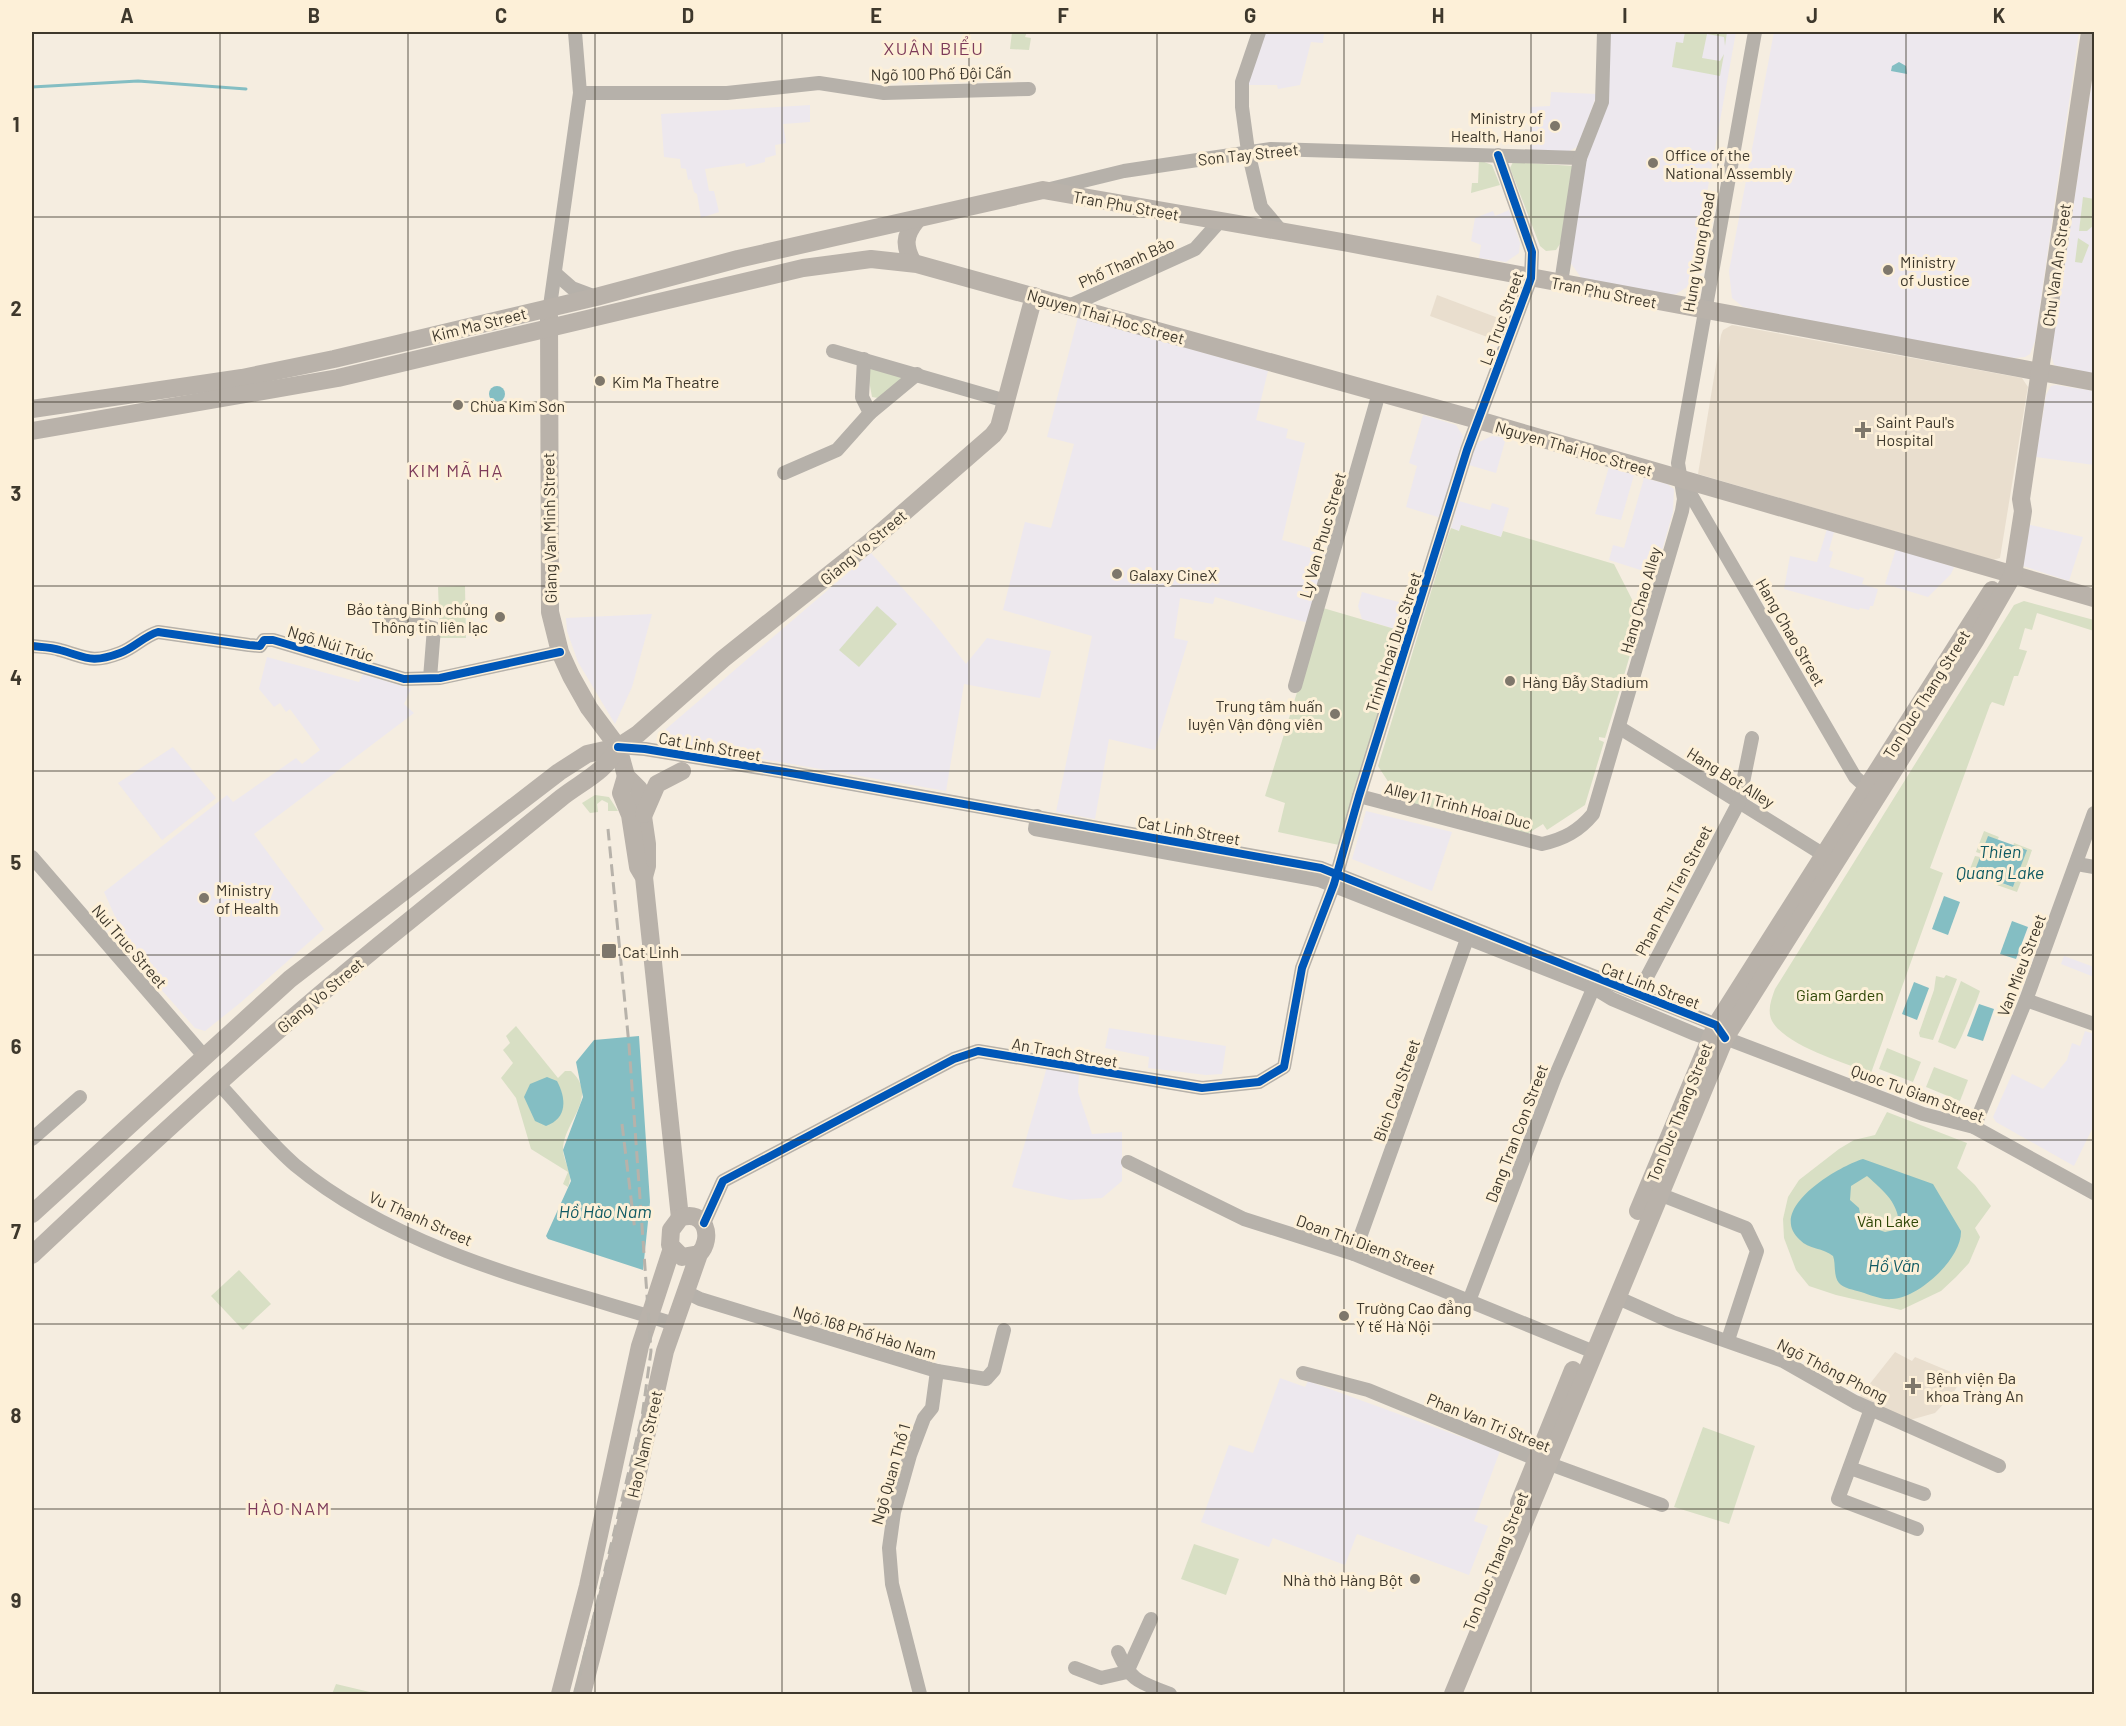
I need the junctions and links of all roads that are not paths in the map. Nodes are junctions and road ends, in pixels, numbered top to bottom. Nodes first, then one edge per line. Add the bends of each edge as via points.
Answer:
1 (575, 32) edge
2 (1259, 32) edge
3 (1604, 32) edge
4 (1755, 32) edge
5 (2090, 32) edge
6 (1029, 89) dead end
7 (580, 93) junction
8 (1248, 151) junction
9 (1498, 155) junction
10 (1580, 158) junction
11 (1043, 190) junction
12 (1262, 207) junction
13 (919, 220) junction
14 (1220, 221) junction
15 (1242, 225) junction
16 (1282, 232) junction
17 (844, 234) junction
18 (848, 260) junction
19 (913, 263) junction
20 (556, 274) junction
21 (1532, 278) junction
22 (1561, 283) junction
23 (1034, 296) junction
24 (596, 297) junction
25 (550, 306) junction
26 (1069, 306) junction
27 (1705, 310) junction
28 (548, 327) junction
29 (833, 351) dead end
30 (334, 359) junction
31 (864, 359) junction
32 (2040, 371) junction
33 (917, 374) junction
34 (339, 378) junction
35 (2094, 382) edge
36 (1379, 393) junction
37 (1006, 401) junction
38 (32, 409) edge
39 (870, 413) junction
40 (1478, 420) junction
41 (32, 431) edge
42 (784, 473) dead end
43 (1682, 479) junction
44 (2007, 573) junction
45 (2094, 598) edge
46 (391, 618) dead end
47 (32, 646) edge
48 (560, 652) junction
49 (430, 678) junction
50 (1295, 686) dead end
51 (589, 708) junction
52 (1620, 728) junction
53 (1752, 738) dead end
54 (618, 747) junction
55 (682, 771) dead end
56 (559, 772) junction
57 (625, 773) junction
58 (595, 774) junction
59 (1872, 792) junction
60 (1359, 796) junction
61 (1739, 802) junction
62 (2094, 813) edge
63 (644, 815) junction
64 (1824, 855) junction
65 (32, 857) edge
66 (2077, 864) junction
67 (2094, 867) edge
68 (644, 877) junction
69 (1335, 879) junction
70 (392, 901) junction
71 (408, 921) junction
72 (1469, 932) junction
73 (1596, 983) junction
74 (1638, 994) junction
75 (2026, 1000) junction
76 (2094, 1024) edge
77 (1716, 1034) junction
78 (204, 1056) junction
79 (217, 1082) junction
80 (80, 1097) dead end
81 (1974, 1127) junction
82 (32, 1139) edge
83 (1128, 1162) dead end
84 (2094, 1193) edge
85 (1659, 1194) junction
86 (32, 1214) edge
87 (680, 1218) junction
88 (704, 1223) junction
89 (1637, 1230) junction
90 (672, 1248) junction
91 (699, 1254) junction
92 (1354, 1254) junction
93 (32, 1255) edge
94 (662, 1285) junction
95 (686, 1292) junction
96 (1616, 1297) junction
97 (1469, 1301) junction
98 (651, 1316) junction
99 (675, 1324) junction
100 (1004, 1330) dead end
101 (1728, 1340) junction
102 (1588, 1349) junction
103 (937, 1371) junction
104 (1303, 1373) dead end
105 (1871, 1409) junction
106 (1543, 1461) junction
107 (1999, 1466) dead end
108 (1850, 1468) junction
109 (608, 1487) junction
110 (1924, 1494) dead end
111 (633, 1495) junction
112 (1662, 1505) dead end
113 (1917, 1529) dead end
114 (1151, 1618) dead end
115 (1118, 1652) dead end
116 (1075, 1668) dead end
117 (566, 1670) junction
118 (1127, 1672) junction
119 (587, 1675) junction
120 (560, 1695) edge
121 (582, 1695) edge
122 (920, 1695) edge
123 (1170, 1695) edge
124 (1441, 1695) edge
125 (1453, 1695) edge

1 - 7 street
2 - 8 street via 1242,82
3 - 10 street via 1602,102
4 - 27 street, Hung Vuong Road
5 - 32 main road, Chu Van An Street
6 - 7 street, Ngõ 100 Phố Đội Cấn via 884,93 819,83 727,93
7 - 20 street
8 - 9 street, Son Tay Street via 1305,148
8 - 11 street, Son Tay Street
8 - 12 street
9 - 10 street, Son Tay Street
9 - 21 street, Le Truc Street via 1532,252
10 - 22 street
11 - 13 main road, Son Tay Street
11 - 14 main road, Tran Phu Street
12 - 15 street
12 - 16 street
13 - 17 main road, Kim Ma Street
13 - 19 main road via 907,232
14 - 15 main road, Tran Phu Street
14 - 26 street, Phố Thanh Bảo via 1195,249
15 - 16 main road, Tran Phu Street
16 - 21 main road, Tran Phu Street
17 - 18 main road
17 - 24 main road, Kim Ma Street
18 - 19 main road, Kim Ma Street
18 - 28 main road, Kim Ma Street
19 - 23 main road, Nguyen Thai Hoc Street
20 - 24 street via 572,288
20 - 25 street
21 - 22 main road, Tran Phu Street
21 - 40 street, Le Truc Street
22 - 27 main road, Tran Phu Street
23 - 26 main road, Nguyen Thai Hoc Street
23 - 37 main road, Giang Vo Street
24 - 25 main road, Kim Ma Street
25 - 28 main road, Giang Van Minh Street
25 - 30 main road, Kim Ma Street
26 - 36 main road, Nguyen Thai Hoc Street
27 - 32 main road, Tran Phu Street
27 - 43 street, Hung Vuong Road via 1678,462
28 - 34 main road, Kim Ma Street
28 - 48 main road, Giang Van Minh Street via 549,599
29 - 31 street
30 - 34 main road
30 - 38 main road, Kim Ma Street via 242,378
31 - 33 street
31 - 39 street via 862,397
32 - 35 main road, Tran Phu Street
32 - 44 main road, Chu Van An Street via 2022,499 2013,511
33 - 37 street
33 - 39 street
34 - 41 main road, Kim Ma Street
36 - 40 main road, Nguyen Thai Hoc Street
36 - 50 street, Ly Van Phuc Street
37 - 54 main road, Giang Vo Street via 999,427 986,442
39 - 42 street via 837,450
40 - 43 main road, Nguyen Thai Hoc Street
40 - 60 street, Trinh Hoai Duc Street
43 - 44 main road, Nguyen Thai Hoc Street
43 - 52 street, Hang Chao Alley via 1682,511
43 - 59 street, Hang Chao Street via 1855,777
44 - 45 main road, Nguyen Thai Hoc Street
44 - 59 main road, Ton Duc Thang Street
46 - 49 street via 434,628
47 - 49 street, Ngõ Núi Trúc via 93,660 121,653 158,632 260,646 264,640 273,640 404,679
48 - 49 street, Ngõ Núi Trúc
48 - 51 main road, Giang Van Minh Street
51 - 54 main road, Giang Van Minh Street
51 - 56 main road via 592,739 568,758
52 - 60 street, Alley 11 Trinh Hoai Duc via 1593,814 1583,826 1557,841 1542,844 1523,840
52 - 61 street, Hang Bot Alley
53 - 61 street, Phan Phu Tien Street
54 - 56 main road, Giang Vo Street via 586,754
54 - 57 main road, Hao Nam Street
54 - 58 main road, Giang Vo Street
54 - 69 street, Cat Linh Street via 1036,823 1310,866
55 - 63 main road via 657,784
56 - 70 main road, Giang Vo Street
57 - 58 main road
57 - 63 main road, Hao Nam Street via 639,789
57 - 68 main road, Hao Nam Street via 621,793 630,815 638,867
58 - 71 main road, Giang Vo Street
59 - 64 main road, Ton Duc Thang Street
59 - 77 main road, Ton Duc Thang Street
60 - 69 street, Trinh Hoai Duc Street
61 - 64 street, Hang Bot Alley
61 - 74 street, Phan Phu Tien Street
62 - 66 street, Van Mieu Street
63 - 68 main road, Hao Nam Street
64 - 77 main road, Ton Duc Thang Street
65 - 78 street, Nui Truc Street
66 - 67 street
66 - 75 street, Van Mieu Street
68 - 87 main road, Hao Nam Street
69 - 72 street, Cat Linh Street
69 - 88 street, An Trach Street via 1302,968 1284,1067 1259,1082 1202,1088 978,1051 943,1064 723,1181
70 - 71 main road
70 - 78 main road, Giang Vo Street via 290,979
71 - 79 main road, Giang Vo Street
72 - 73 street, Cat Linh Street
72 - 92 street, Bich Cau Street
73 - 74 street, Cat Linh Street
73 - 77 street, Cat Linh Street via 1612,999
73 - 97 street, Dang Tran Con Street via 1555,1077
74 - 77 street, Cat Linh Street
75 - 76 street
75 - 81 street, Van Mieu Street
77 - 81 street, Quoc Tu Giam Street via 1923,1114
77 - 85 main road, Ton Duc Thang Street
77 - 89 main road, Ton Duc Thang Street
78 - 86 main road, Giang Vo Street
79 - 93 main road, Giang Vo Street
79 - 98 street, Vu Thanh Street via 294,1164 378,1220 440,1248
80 - 82 street
81 - 84 street, Quoc Tu Giam Street
83 - 92 street, Doan Thi Diem Street via 1244,1219
85 - 89 main road, Ton Duc Thang Street
85 - 101 street via 1746,1228 1757,1251
87 - 88 main road via 693,1216
87 - 90 main road, Hao Nam Street via 669,1233
88 - 91 main road, Hao Nam Street via 707,1242
89 - 96 main road, Ton Duc Thang Street
89 - 102 main road, Ton Duc Thang Street
90 - 91 main road via 682,1257
90 - 94 main road, Hao Nam Street
91 - 95 main road, Hao Nam Street
92 - 97 street, Doan Thi Diem Street
94 - 95 main road
94 - 98 main road, Hao Nam Street
95 - 99 main road, Hao Nam Street
95 - 103 street, Ngõ 168 Phố Hào Nam
96 - 101 street, Ngõ Thông Phong via 1672,1322
96 - 102 main road, Ton Duc Thang Street
97 - 102 street, Doan Thi Diem Street
98 - 99 street, Vu Thanh Street
98 - 109 main road, Hao Nam Street via 640,1346
99 - 111 main road, Hao Nam Street via 665,1351
100 - 103 street, Ngõ 168 Phố Hào Nam via 994,1370 986,1379
101 - 105 street, Ngõ Thông Phong via 1783,1361
102 - 106 main road, Ton Duc Thang Street
103 - 122 street, Ngõ Quan Thổ 1 via 932,1408 924,1418 910,1455 894,1512 889,1548 892,1584
104 - 106 street, Phan Van Tri Street via 1368,1390
105 - 107 street, Ngõ Thông Phong
105 - 108 street
106 - 112 street, Phan Van Tri Street
106 - 124 main road, Ton Duc Thang Street
106 - 125 main road, Ton Duc Thang Street
108 - 110 street
108 - 113 street via 1838,1499
109 - 111 main road
109 - 117 main road, Hao Nam Street
111 - 119 main road, Hao Nam Street
114 - 118 street
115 - 118 street
116 - 118 street via 1101,1678
117 - 119 main road
117 - 120 main road, Hao Nam Street
118 - 123 street
119 - 121 main road, Hao Nam Street

